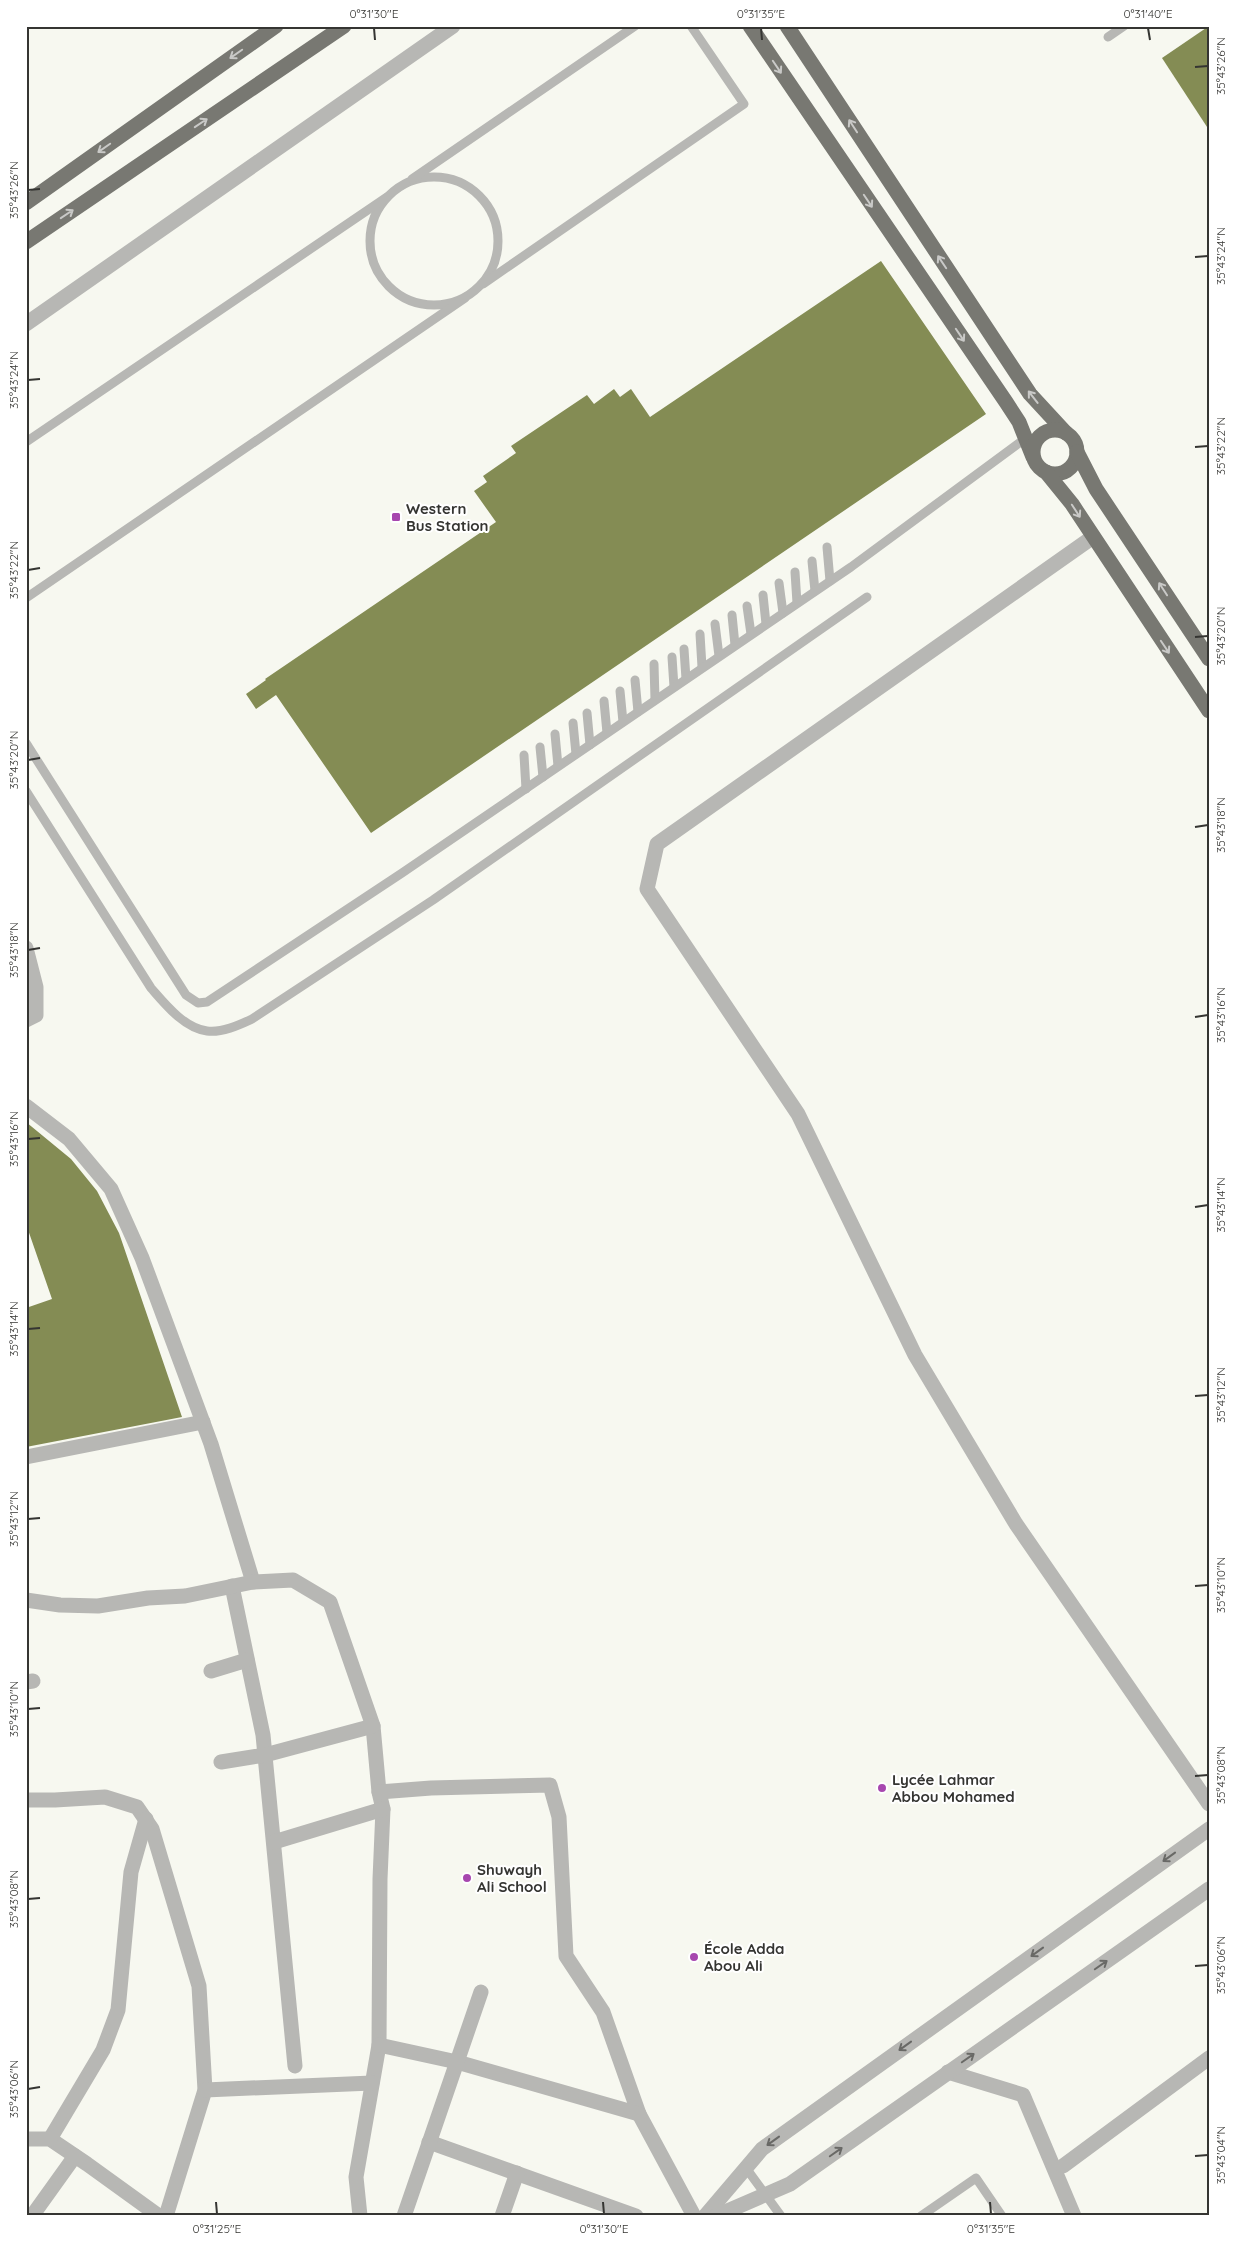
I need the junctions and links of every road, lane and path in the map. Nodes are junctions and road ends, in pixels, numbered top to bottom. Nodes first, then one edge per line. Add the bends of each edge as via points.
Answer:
1 (276, 26) edge
2 (344, 26) edge
3 (453, 26) edge
4 (635, 26) edge
5 (691, 26) edge
6 (750, 26) edge
7 (787, 26) edge
8 (1124, 26) edge
9 (1108, 37) dead end
10 (403, 185) junction
11 (387, 197) junction
12 (26, 203) edge
13 (26, 242) edge
14 (483, 284) junction
15 (465, 298) junction
16 (26, 324) edge
17 (1066, 433) junction
18 (1026, 438) junction
19 (26, 442) edge
20 (1077, 452) junction
21 (1034, 457) junction
22 (1046, 472) junction
23 (1093, 537) junction
24 (827, 547) dead end
25 (812, 561) dead end
26 (795, 572) dead end
27 (830, 581) junction
28 (779, 583) dead end
29 (814, 591) junction
30 (763, 595) dead end
31 (866, 597) dead end
32 (26, 598) edge
33 (797, 603) junction
34 (747, 606) dead end
35 (783, 613) junction
36 (732, 615) dead end
37 (715, 624) dead end
38 (766, 624) junction
39 (700, 634) dead end
40 (750, 634) junction
41 (735, 645) junction
42 (684, 649) dead end
43 (719, 656) junction
44 (672, 657) dead end
45 (1209, 659) edge
46 (654, 664) dead end
47 (702, 667) junction
48 (686, 679) junction
49 (635, 680) dead end
50 (674, 687) junction
51 (620, 691) dead end
52 (655, 700) junction
53 (604, 701) dead end
54 (1209, 711) edge
55 (587, 712) dead end
56 (638, 712) junction
57 (623, 722) junction
58 (573, 723) dead end
59 (607, 733) junction
60 (555, 734) dead end
61 (26, 743) edge
62 (590, 745) junction
63 (540, 747) dead end
64 (576, 754) junction
65 (524, 755) dead end
66 (558, 766) junction
67 (543, 777) junction
68 (526, 789) junction
69 (26, 791) edge
70 (26, 948) edge
71 (26, 1020) edge
72 (26, 1106) edge
73 (203, 1422) junction
74 (26, 1458) edge
75 (253, 1582) junction
76 (232, 1586) junction
77 (26, 1600) edge
78 (247, 1660) junction
79 (211, 1671) dead end
80 (373, 1726) junction
81 (265, 1755) junction
82 (221, 1762) dead end
83 (379, 1792) junction
84 (26, 1800) edge
85 (1209, 1804) edge
86 (383, 1810) junction
87 (146, 1819) junction
88 (1209, 1828) edge
89 (274, 1842) junction
90 (1209, 1889) edge
91 (481, 1992) dead end
92 (379, 2045) junction
93 (1209, 2058) edge
94 (457, 2062) junction
95 (295, 2066) dead end
96 (948, 2072) junction
97 (372, 2083) junction
98 (205, 2090) junction
99 (639, 2114) junction
100 (50, 2139) junction
101 (26, 2140) edge
102 (429, 2142) junction
103 (76, 2156) junction
104 (1063, 2166) dead end
105 (746, 2168) junction
106 (517, 2173) junction
107 (765, 2194) junction
108 (602, 2210) edge
109 (32, 2216) edge
110 (158, 2216) edge
111 (166, 2216) edge
112 (360, 2216) edge
113 (404, 2216) edge
114 (502, 2216) edge
115 (636, 2216) edge
116 (694, 2216) edge
117 (705, 2216) edge
118 (716, 2216) edge
119 (781, 2216) edge
120 (921, 2216) edge
121 (1002, 2216) edge
122 (1074, 2216) edge

1 -> 12 highway
13 -> 2 highway
3 - 16 street
4 - 10 lane
5 - 14 lane via 744,104
6 -> 18 highway via 1006,402
17 -> 7 highway via 1030,394
8 - 9 lane
10 - 11 lane
10 - 14 lane via 425,178 447,178 468,186 485,201 496,221 499,243 495,265
11 - 15 lane via 374,216 369,238 372,260 383,281 400,296 420,304 443,306
11 - 19 lane
14 - 15 lane
15 - 32 lane
17 - 20 highway via 1072,438
17 - 21 highway via 1044,433 1035,443
18 - 21 highway
18 - 27 lane
20 - 22 highway via 1076,459 1066,471
45 -> 20 highway via 1096,490
21 - 22 highway via 1040,469
22 -> 23 highway
23 -> 54 highway
23 - 85 street via 657,844 648,889 798,1114 915,1355 1016,1524
24 - 27 lane
25 - 29 lane
26 - 33 lane
27 - 29 lane
28 - 35 lane
29 - 33 lane
30 - 38 lane
31 - 69 lane via 434,900 252,1019 230,1028 207,1031 190,1025 156,994
33 - 35 lane
34 - 40 lane
35 - 38 lane
36 - 41 lane
37 - 43 lane
38 - 40 lane
39 - 47 lane
40 - 41 lane
41 - 43 lane
42 - 48 lane
43 - 47 lane
44 - 50 lane
46 - 52 lane
47 - 48 lane
48 - 50 lane
49 - 56 lane
50 - 52 lane
51 - 57 lane
52 - 56 lane
53 - 59 lane
55 - 62 lane
56 - 57 lane
57 - 59 lane
58 - 64 lane
59 - 62 lane
60 - 66 lane
61 - 68 lane via 186,995 198,1003 207,1002
62 - 64 lane
63 - 67 lane
64 - 66 lane
65 - 68 lane
66 - 67 lane
67 - 68 lane
70 - 71 street via 36,987 36,1015
72 - 73 street via 69,1139 111,1189 142,1258
73 - 74 street
73 - 75 street
75 - 76 street
75 - 80 street via 293,1580 330,1602
76 - 77 street via 185,1596 98,1606
76 - 78 street
78 - 79 street
78 - 81 street
80 - 81 street
80 - 83 street
81 - 82 street
81 - 89 street
83 - 86 street
83 - 99 street via 550,1785 559,1817 566,1956 603,2012
84 - 87 street via 105,1797 137,1807
86 - 89 street
86 - 92 street
87 - 98 street via 152,1829 199,1986
87 - 100 street via 131,1872 118,2010 102,2050
88 -> 105 street via 762,2149
89 - 95 street
96 -> 90 street
91 - 94 street
92 - 94 street
92 - 97 street
93 - 104 street
94 - 99 street
94 - 102 street
107 -> 96 street via 790,2184
96 - 122 street via 1022,2095
97 - 98 street
97 - 112 street via 356,2177
98 - 111 street
99 - 116 street
100 - 101 street
100 - 103 street
102 - 106 street
102 - 113 street
103 - 109 street
103 - 110 street
105 - 107 lane
105 - 117 street
106 - 108 street
106 - 114 street
107 - 118 street
107 - 119 lane
108 - 115 street
120 - 121 lane via 976,2178

